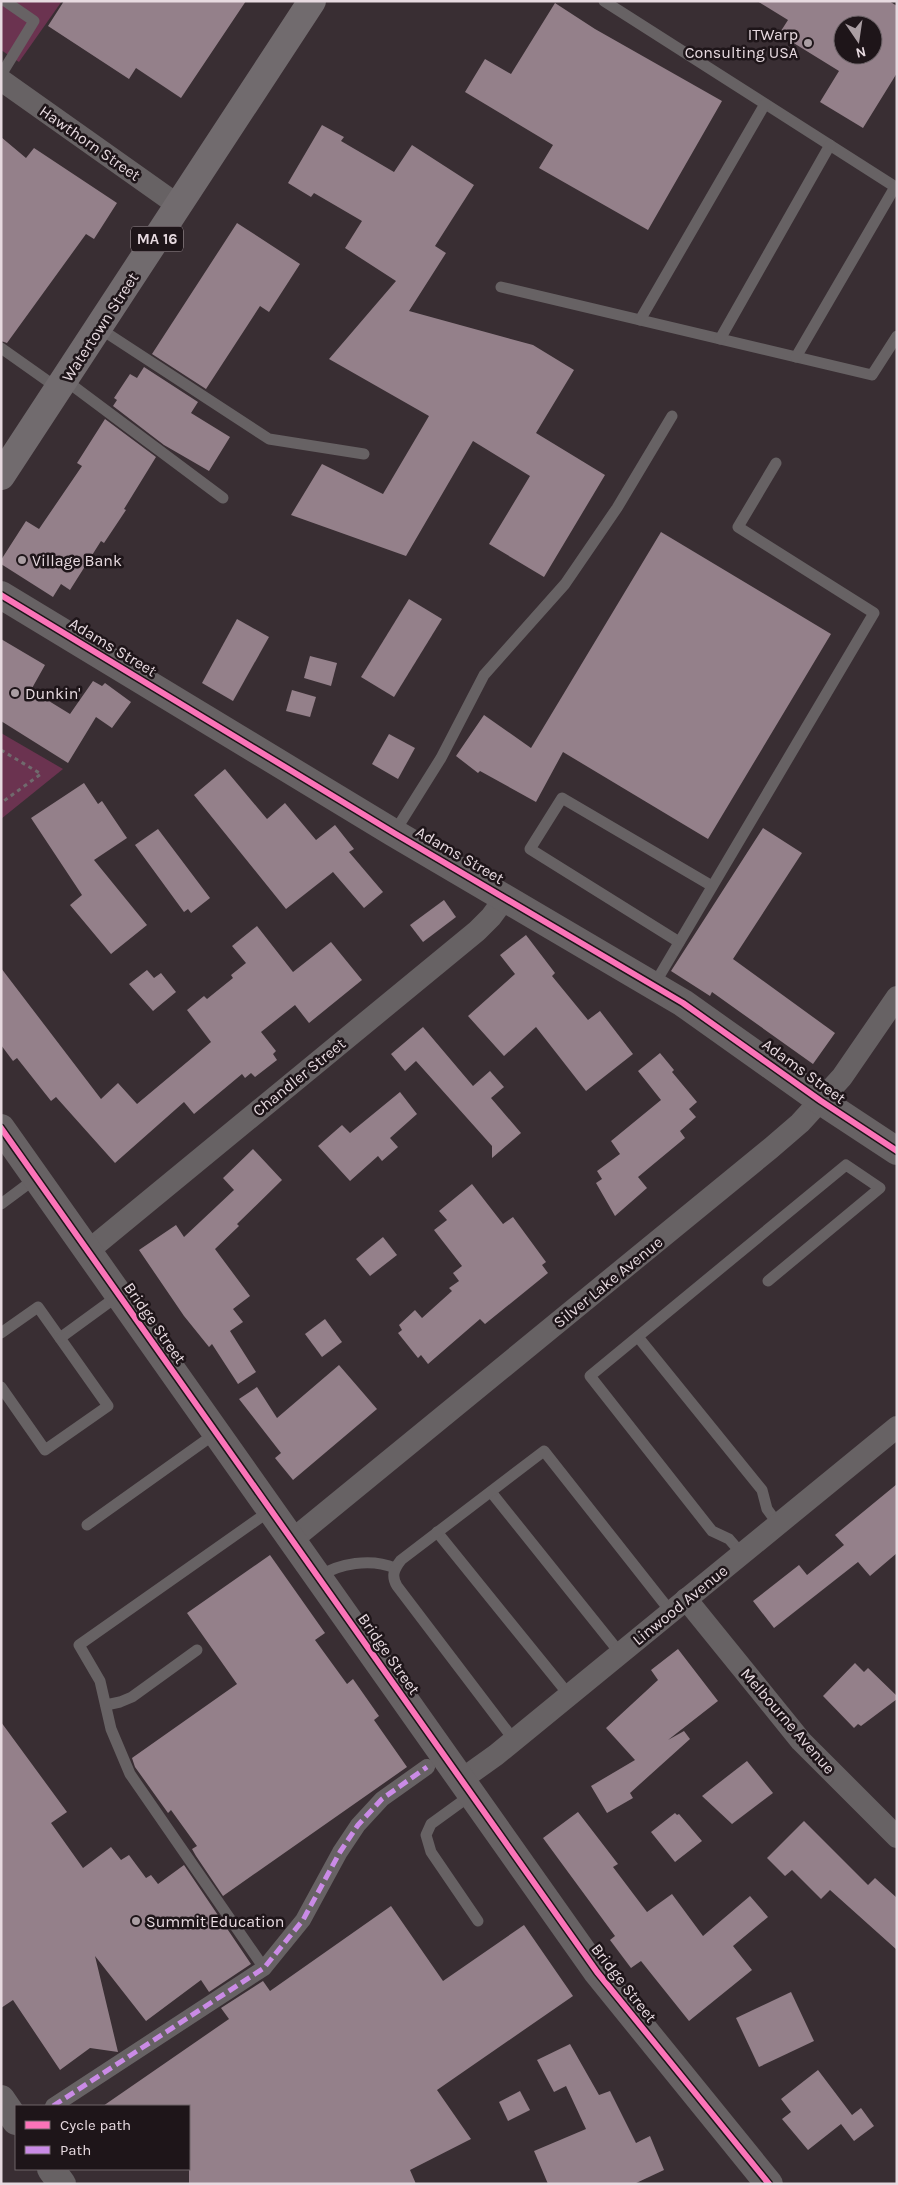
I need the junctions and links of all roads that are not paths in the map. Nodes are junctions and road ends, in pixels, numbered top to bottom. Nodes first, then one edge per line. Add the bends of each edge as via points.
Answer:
1 (5, 1) edge
2 (312, 1) edge
3 (604, 1) edge
4 (1, 75) edge
5 (1, 80) edge
6 (765, 104) junction
7 (830, 146) junction
8 (896, 188) edge
9 (179, 206) junction
10 (501, 287) dead end
11 (640, 320) junction
12 (99, 328) junction
13 (897, 336) edge
14 (720, 339) junction
15 (1, 348) edge
16 (796, 357) junction
17 (62, 384) junction
18 (672, 416) dead end
19 (364, 454) dead end
20 (776, 463) dead end
21 (1, 476) edge
22 (223, 498) dead end
23 (1, 595) edge
24 (394, 833) junction
25 (712, 886) junction
26 (505, 898) junction
27 (679, 942) junction
28 (654, 985) junction
29 (897, 997) edge
30 (821, 1101) junction
31 (1, 1128) edge
32 (897, 1151) edge
33 (36, 1178) junction
34 (1, 1204) edge
35 (88, 1251) junction
36 (768, 1281) dead end
37 (119, 1296) junction
38 (1, 1333) edge
39 (638, 1337) junction
40 (60, 1338) junction
41 (1, 1387) edge
42 (897, 1427) edge
43 (216, 1433) junction
44 (490, 1492) junction
45 (271, 1510) junction
46 (778, 1524) junction
47 (87, 1525) dead end
48 (437, 1532) junction
49 (292, 1540) junction
50 (742, 1554) junction
51 (395, 1568) junction
52 (318, 1577) junction
53 (678, 1606) junction
54 (197, 1650) dead end
55 (620, 1653) junction
56 (569, 1695) junction
57 (106, 1705) junction
58 (514, 1740) junction
59 (427, 1766) dead end
60 (466, 1787) junction
61 (897, 1837) edge
62 (478, 1921) dead end
63 (264, 1968) junction
64 (1, 2100) edge
65 (55, 2105) edge
66 (15, 2120) edge
67 (52, 2170) edge
68 (62, 2184) edge
69 (769, 2184) edge

1 - 4 lane via 34,21
2 - 9 main road, Watertown Street / MA 16
3 - 6 lane
5 - 9 street, Hawthorn Street
6 - 7 lane
6 - 11 lane
7 - 8 lane
7 - 14 lane
8 - 16 lane
9 - 12 main road, Watertown Street / MA 16
10 - 11 lane
11 - 14 lane
12 - 17 main road, Watertown Street / MA 16
12 - 19 lane via 269,439
13 - 16 lane via 872,376
14 - 16 lane
15 - 17 lane
17 - 21 main road, Watertown Street / MA 16
17 - 22 lane
18 - 24 lane via 617,508 565,584 484,675 441,758
20 - 25 lane via 738,527 874,613
23 - 24 street, Adams Street
24 - 26 street, Adams Street
25 - 27 lane
25 - 27 lane via 562,798 530,849
26 - 28 street, Adams Street
26 - 35 street, Chandler Street via 477,931
27 - 28 lane
28 - 30 street, Adams Street
29 - 30 street, Silver Lake Avenue via 842,1077
30 - 32 street, Adams Street
30 - 49 street, Silver Lake Avenue via 772,1148
31 - 33 street, Bridge Street
33 - 34 lane
33 - 35 street, Bridge Street
35 - 37 street, Bridge Street
36 - 39 lane via 880,1188 846,1165
37 - 40 lane
37 - 43 street, Bridge Street
38 - 40 lane via 38,1307
39 - 46 lane via 762,1490 766,1509
39 - 50 lane via 590,1376 712,1530 729,1539
40 - 41 lane via 108,1406 45,1450
42 - 46 street, Linwood Avenue
43 - 45 street, Bridge Street
43 - 47 lane
44 - 48 lane
44 - 53 lane via 544,1451
44 - 55 lane
45 - 49 street, Bridge Street
45 - 57 lane via 78,1645 97,1673
46 - 50 street, Linwood Avenue
48 - 51 lane
48 - 56 lane
49 - 52 street, Bridge Street
50 - 53 street, Linwood Avenue
51 - 52 lane via 378,1563 345,1566
51 - 58 lane via 393,1577 397,1586
52 - 60 street, Bridge Street
53 - 55 street, Linwood Avenue
53 - 61 street, Melbourne Avenue via 801,1741
54 - 57 lane via 132,1696
55 - 56 street, Linwood Avenue
56 - 58 street, Linwood Avenue
57 - 63 lane via 113,1736 130,1774
58 - 60 street, Linwood Avenue
59 - 63 street via 382,1798 358,1825 303,1920
60 - 62 lane via 431,1824 426,1835 431,1852
60 - 69 street, Bridge Street via 597,1972
63 - 65 street
64 - 66 street
67 - 68 street

